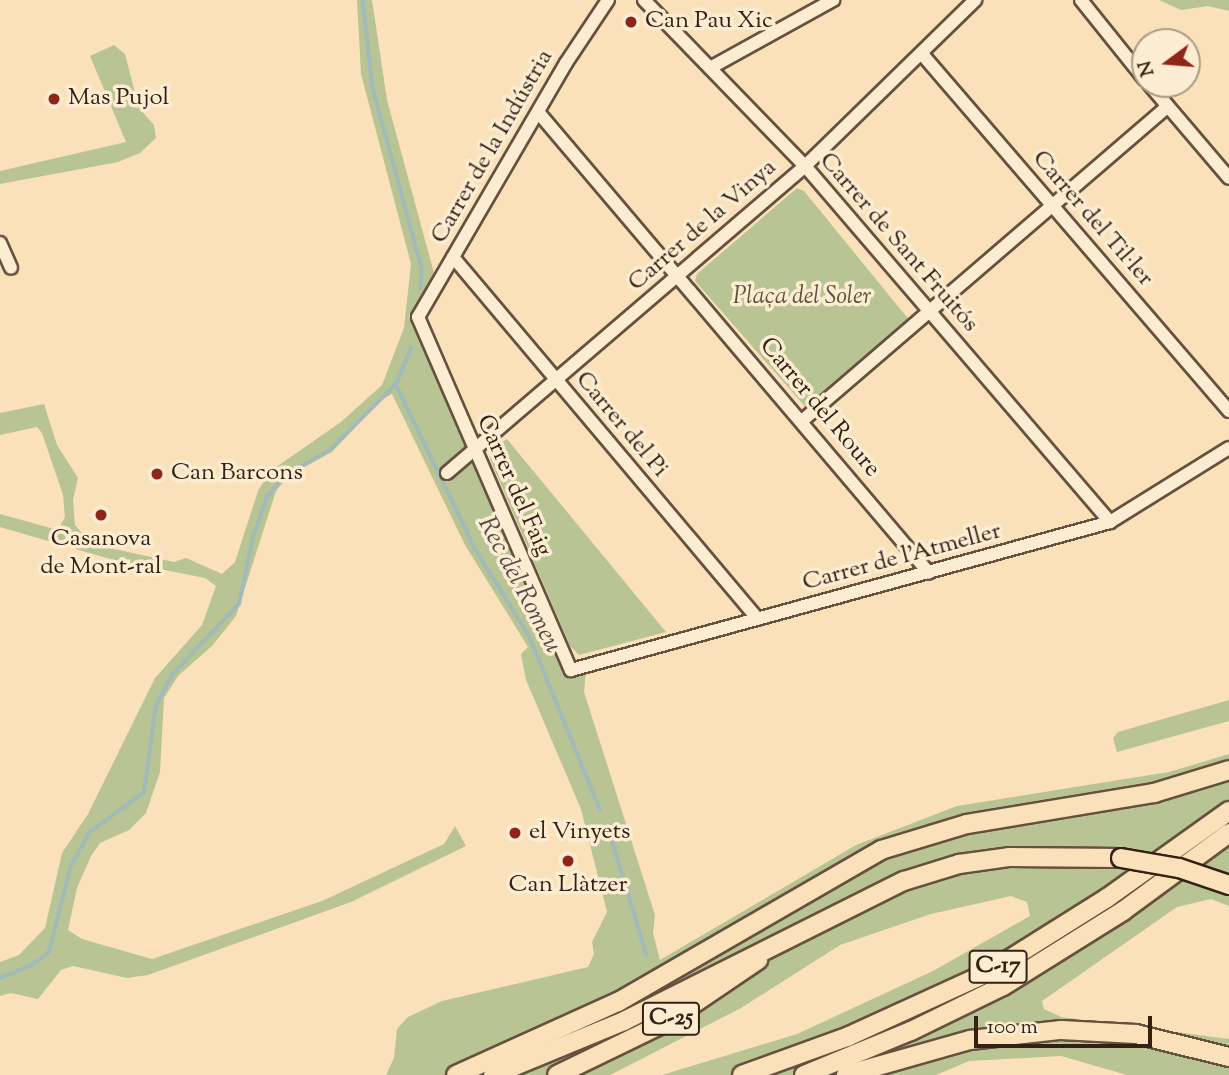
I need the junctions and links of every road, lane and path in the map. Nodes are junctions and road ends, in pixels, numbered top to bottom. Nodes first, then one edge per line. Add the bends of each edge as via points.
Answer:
1 (608, 0) edge
2 (644, 0) edge
3 (833, 0) edge
4 (975, 0) edge
5 (1081, 0) edge
6 (922, 54) junction
7 (1131, 62) edge
8 (710, 68) junction
9 (1161, 98) edge
10 (1168, 106) junction
11 (538, 112) junction
12 (805, 166) junction
13 (1229, 178) edge
14 (1053, 205) junction
15 (0, 243) edge
16 (453, 257) junction
17 (11, 268) dead end
18 (678, 276) junction
19 (929, 311) junction
20 (418, 317) joint
21 (556, 380) junction
22 (1229, 411) edge
23 (803, 420) junction
24 (1229, 448) edge
25 (475, 451) junction
26 (447, 473) dead end
27 (1110, 522) junction
28 (929, 573) junction
29 (758, 619) junction
30 (571, 670) joint
31 (1229, 770) edge
32 (1229, 811) edge
33 (1229, 833) edge
34 (1229, 885) edge
35 (775, 947) junction
36 (1229, 1057) edge
37 (457, 1075) edge
38 (493, 1075) edge
39 (557, 1075) edge
40 (742, 1075) edge
41 (804, 1075) edge
42 (846, 1075) edge

1 - 11 street, Carrer de la Indústria
2 - 8 street, Carrer de Sant Fruitós
3 - 8 street
4 - 6 street, Carrer de la Vinya
5 - 7 street
6 - 12 street, Carrer de la Vinya
6 - 14 street, Carrer del Til·ler
8 - 12 street, Carrer de Sant Fruitós
9 - 10 street
10 - 13 street
10 - 14 street
11 - 16 street, Carrer de la Indústria
11 - 18 street, Carrer del Roure
12 - 18 street, Carrer de la Vinya
12 - 19 street, Carrer de Sant Fruitós
14 - 19 street
14 - 22 street, Carrer del Til·ler
15 - 17 street
16 - 20 street, Carrer de la Indústria
16 - 21 street, Carrer del Pi
18 - 21 street, Carrer de la Vinya
18 - 23 street, Carrer del Roure
19 - 23 street
19 - 27 street, Carrer de Sant Fruitós
20 - 25 street, Carrer del Faig
21 - 25 street, Carrer de la Vinya
21 - 29 street, Carrer del Pi
23 - 28 street, Carrer del Roure
24 - 27 street, Carrer de l'Atmeller
25 - 26 street, Carrer de la Vinya
25 - 30 street, Carrer del Faig
27 - 28 street, Carrer de l'Atmeller
28 - 29 street, Carrer de l'Atmeller
29 - 30 street, Carrer de l'Atmeller
31 - 37 highway via 1154,793 967,824 880,850 607,1008
32 - 40 highway, C-17 via 1107,898 989,972 835,1042
33 - 41 highway, C-17 via 1123,911 1003,986 911,1031
34 - 35 highway, C-25, bridge via 1179,868 1121,858 1050,854 959,864 858,902
35 - 38 highway via 592,1036
35 - 39 highway, C-25 via 668,1021
36 - 42 highway via 1136,1034 1061,1030 970,1040

